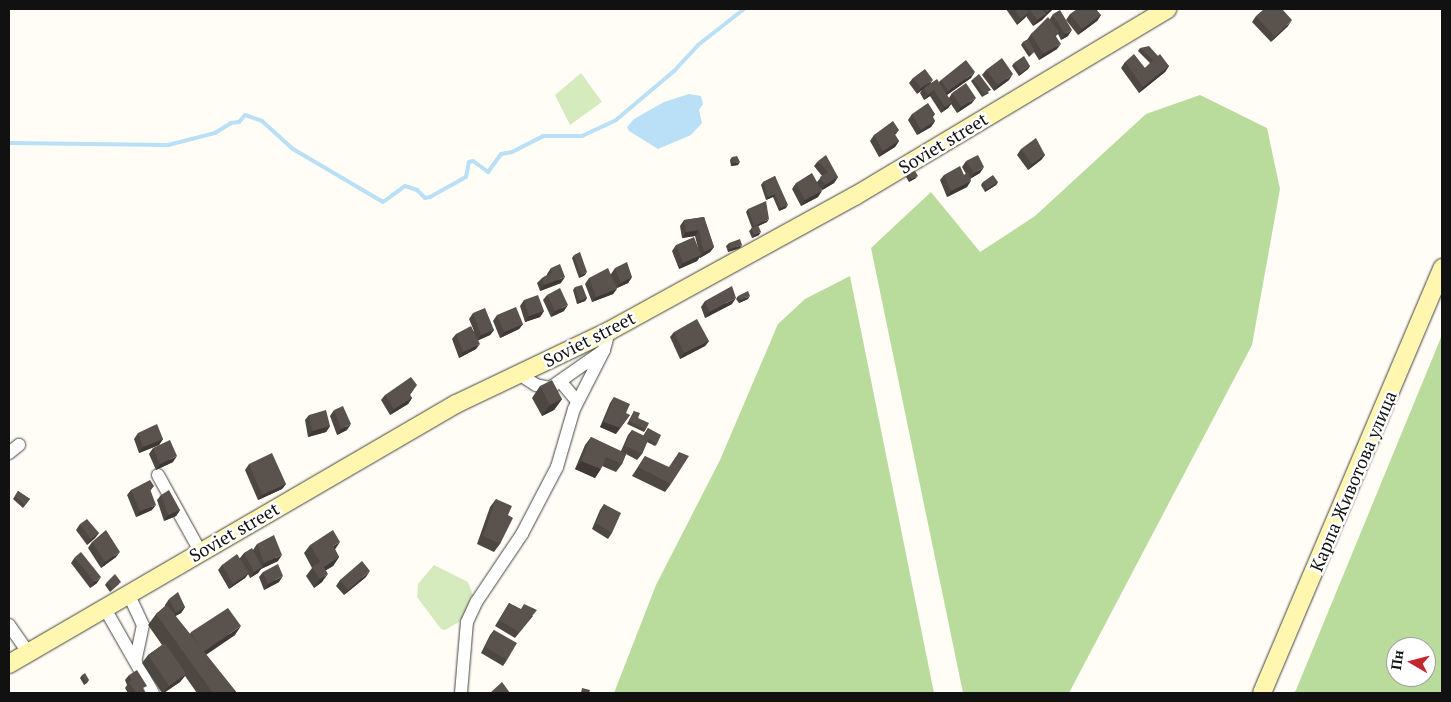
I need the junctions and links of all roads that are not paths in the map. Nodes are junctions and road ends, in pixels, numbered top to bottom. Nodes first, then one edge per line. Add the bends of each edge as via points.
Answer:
1 (1167, 9) edge
2 (1442, 268) edge
3 (609, 331) junction
4 (604, 350) junction
5 (519, 374) junction
6 (561, 382) junction
7 (578, 401) junction
8 (158, 475) dead end
9 (200, 551) junction
10 (128, 593) junction
11 (104, 607) junction
12 (9, 625) edge
13 (28, 652) junction
14 (136, 659) junction
15 (9, 664) edge
16 (154, 693) edge
17 (461, 693) edge
18 (1262, 693) edge

1 - 3 main road, Soviet street via 855,196
2 - 18 main road, Карпа Животова улица
3 - 4 street
3 - 5 main road, Soviet street
4 - 6 street
4 - 7 street
5 - 6 street via 536,385 550,388
5 - 9 main road, Soviet street via 456,404
6 - 7 street
7 - 17 street via 557,467 522,534 467,622
8 - 9 street
9 - 10 main road, Soviet street
10 - 11 main road, Soviet street
10 - 14 street via 143,625
11 - 13 main road, Soviet street
11 - 14 street
12 - 13 street
13 - 15 main road, Soviet street
14 - 16 street

